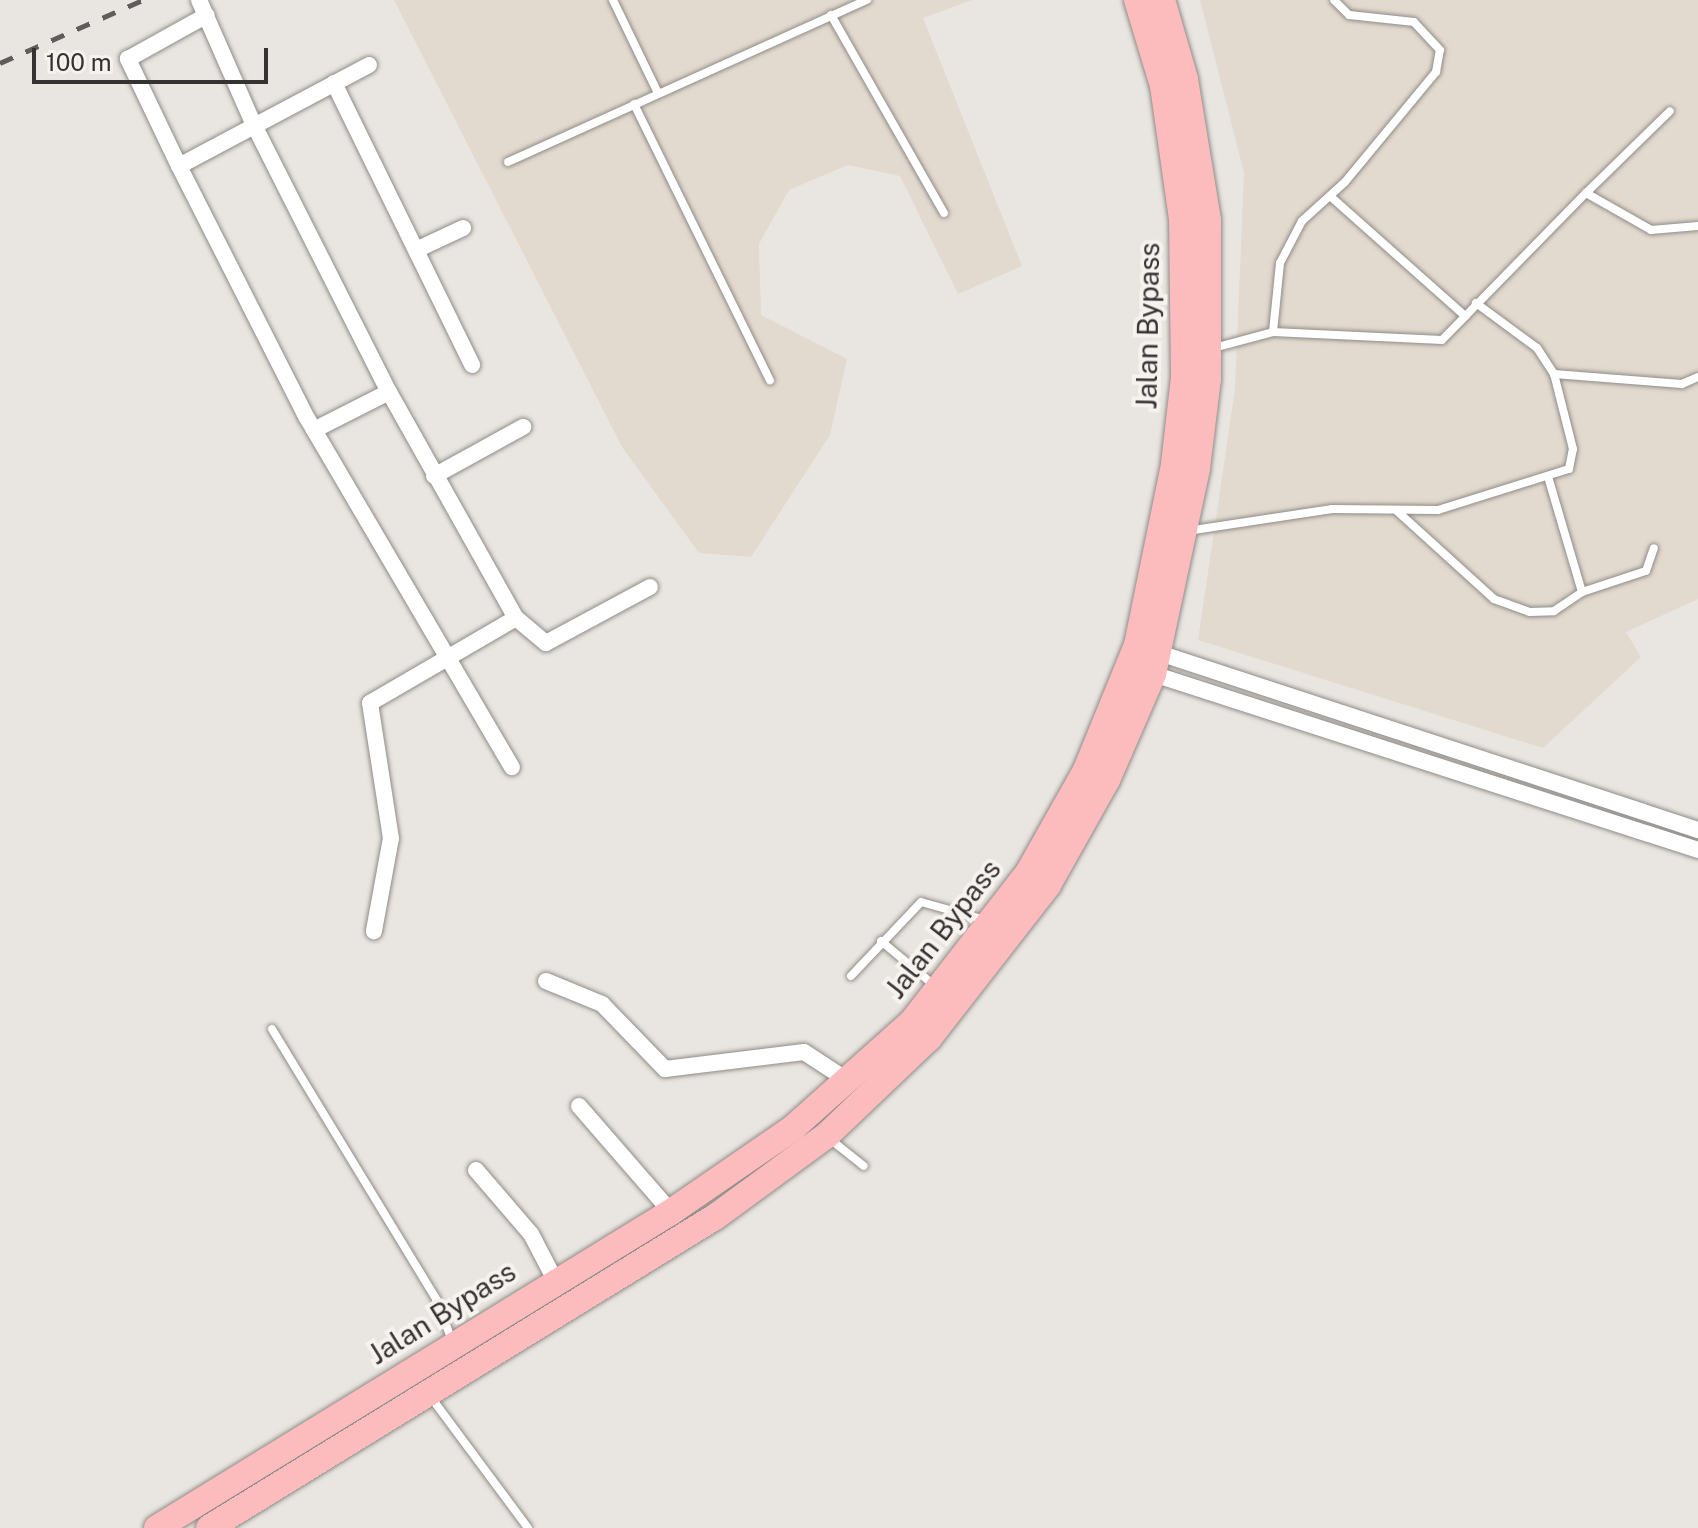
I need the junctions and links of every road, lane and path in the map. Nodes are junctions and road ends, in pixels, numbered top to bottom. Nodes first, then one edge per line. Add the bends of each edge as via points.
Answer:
1 (613, 0) edge
2 (867, 0) edge
3 (1137, 0) edge
4 (1162, 0) edge
5 (1334, 0) edge
6 (203, 8) edge
7 (831, 15) junction
8 (369, 65) dead end
9 (334, 83) junction
10 (658, 93) junction
11 (634, 104) junction
12 (1670, 111) dead end
13 (254, 125) junction
14 (508, 162) dead end
15 (179, 166) junction
16 (1586, 193) junction
17 (1330, 196) junction
18 (944, 213) dead end
19 (1698, 226) edge
20 (463, 228) dead end
21 (416, 250) junction
22 (1476, 303) junction
23 (1465, 316) junction
24 (1273, 332) junction
25 (1208, 350) junction
26 (472, 365) dead end
27 (1554, 374) junction
28 (1698, 377) edge
29 (770, 380) dead end
30 (389, 392) junction
31 (523, 427) dead end
32 (314, 430) junction
33 (434, 476) junction
34 (1549, 480) junction
35 (1397, 510) junction
36 (1184, 532) junction
37 (1654, 548) dead end
38 (650, 587) dead end
39 (1582, 592) junction
40 (516, 618) junction
41 (443, 657) junction
42 (1144, 660) junction
43 (512, 767) dead end
44 (1698, 830) edge
45 (1698, 850) edge
46 (993, 923) junction
47 (374, 931) dead end
48 (881, 941) junction
49 (851, 976) dead end
50 (546, 981) dead end
51 (939, 989) junction
52 (272, 1029) dead end
53 (847, 1080) junction
54 (579, 1106) dead end
55 (827, 1135) junction
56 (864, 1166) dead end
57 (476, 1170) dead end
58 (671, 1212) junction
59 (555, 1280) junction
60 (454, 1344) junction
61 (427, 1392) junction
62 (157, 1528) edge
63 (209, 1528) edge
64 (528, 1528) edge

1 - 10 lane
2 - 7 lane
3 - 42 highway, Jalan Bypass via 1177,168 1184,377
4 - 25 highway, Jalan Bypass via 1201,157
5 - 17 lane via 1349,15 1414,22 1440,50 1436,72
6 - 13 street
6 - 15 street via 128,59
7 - 10 lane
7 - 18 lane
8 - 9 street
9 - 13 street
9 - 21 street
10 - 11 lane
11 - 14 lane
11 - 29 lane
12 - 16 lane
13 - 15 street
13 - 30 street
15 - 32 street
16 - 19 lane via 1651,230
16 - 22 lane
17 - 23 lane
17 - 24 lane via 1302,221 1280,263
20 - 21 street
21 - 26 street
22 - 23 lane
22 - 27 lane via 1537,348
23 - 24 lane via 1442,340 1421,344
24 - 25 lane
25 - 36 highway, Jalan Bypass
27 - 28 lane via 1682,384
27 - 34 lane via 1573,449 1569,469
30 - 32 street
30 - 33 street
31 - 33 street
32 - 41 street
33 - 40 street
34 - 35 lane via 1438,510
34 - 39 lane
35 - 36 lane via 1246,517
35 - 39 lane via 1494,599 1530,612 1554,611
36 - 42 highway, Jalan Bypass
37 - 39 lane via 1646,571
38 - 40 street via 546,643
40 - 41 street
41 - 43 street
41 - 47 street via 378,696 366,711 391,838
42 - 44 street
42 - 45 street
42 - 46 highway, Jalan Bypass via 1086,770
42 - 55 highway, Jalan Bypass via 1107,780 1012,937 929,1038
46 - 48 lane via 921,902
46 - 51 highway, Jalan Bypass
48 - 49 lane
48 - 51 lane
50 - 53 street via 602,1004 665,1069 804,1052
51 - 53 highway, Jalan Bypass
52 - 60 lane via 436,1299
53 - 58 highway, Jalan Bypass
54 - 58 street
55 - 56 lane
55 - 61 highway, Jalan Bypass via 715,1217
57 - 59 street via 531,1234
58 - 59 highway, Jalan Bypass
59 - 60 highway, Jalan Bypass
60 - 62 highway, Jalan Bypass
61 - 63 highway, Jalan Bypass
61 - 64 lane

